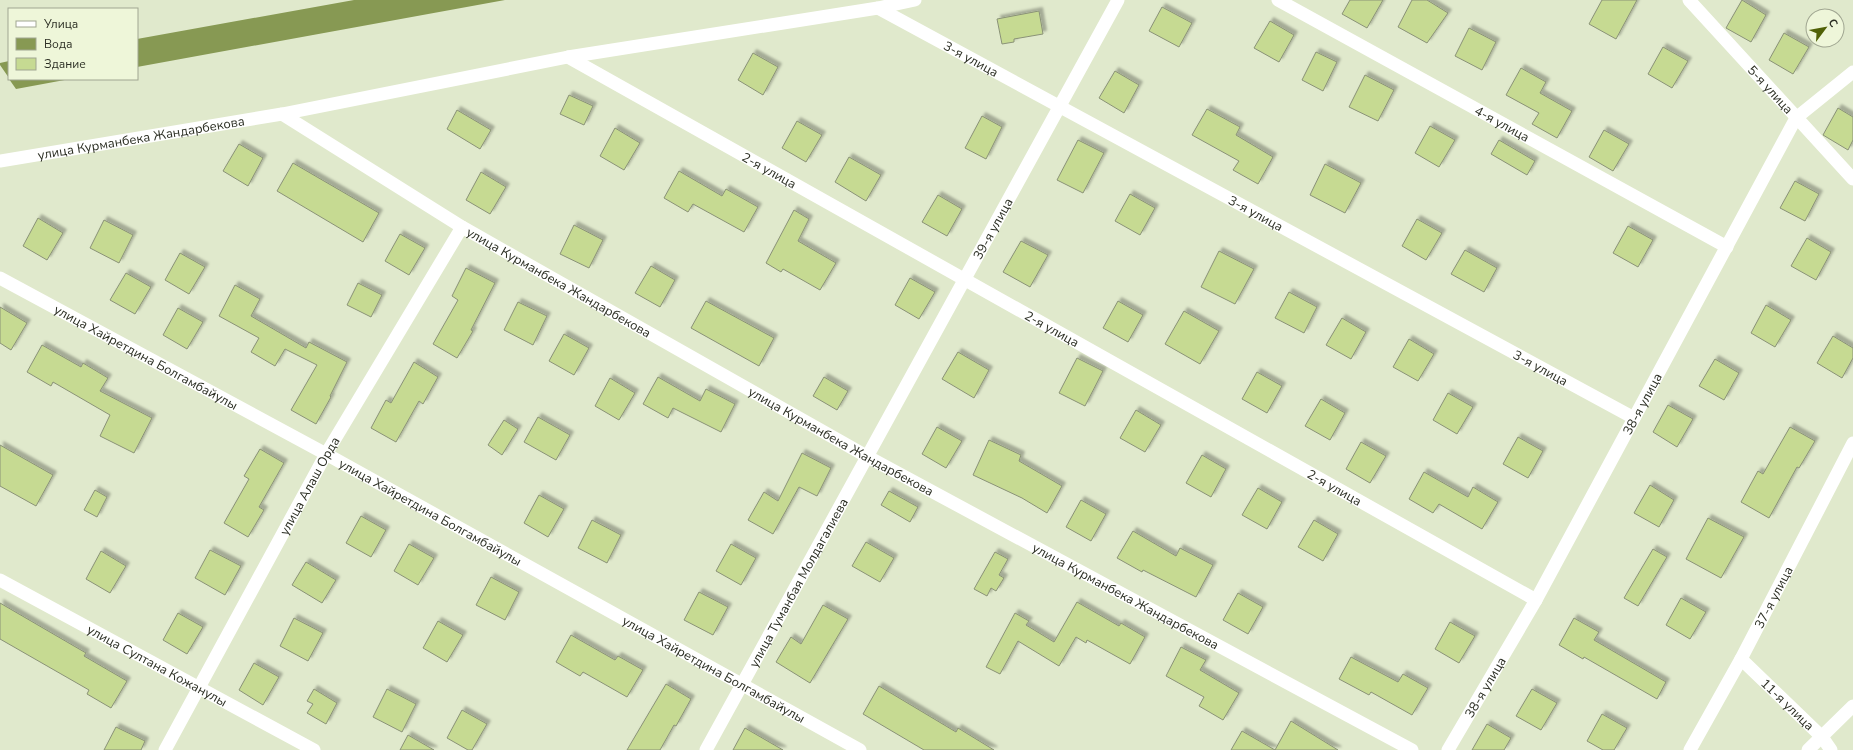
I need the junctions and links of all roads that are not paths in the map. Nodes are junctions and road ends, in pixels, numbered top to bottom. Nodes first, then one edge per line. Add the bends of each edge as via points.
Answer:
1 (915, 0) edge
2 (1118, 0) edge
3 (1278, 0) edge
4 (1689, 0) edge
5 (878, 8) junction
6 (568, 57) junction
7 (1853, 72) edge
8 (1060, 107) junction
9 (282, 114) junction
10 (1796, 118) junction
11 (0, 161) edge
12 (1853, 179) edge
13 (462, 227) junction
14 (1727, 247) junction
15 (0, 278) edge
16 (965, 280) junction
17 (1634, 418) junction
18 (1853, 443) edge
19 (326, 454) junction
20 (868, 457) junction
21 (0, 580) edge
22 (1536, 600) junction
23 (1741, 660) junction
24 (742, 685) junction
25 (199, 688) junction
26 (1853, 706) edge
27 (1822, 737) junction
28 (165, 750) edge
29 (314, 750) edge
30 (706, 750) edge
31 (860, 750) edge
32 (1412, 750) edge
33 (1448, 750) edge
34 (1690, 750) edge
35 (1808, 750) edge
36 (1832, 750) edge

1 - 5 street, улица Курманбека Жандарбекова
2 - 8 street, 39-я улица
3 - 14 street, 4-я улица
4 - 10 street, 5-я улица
5 - 6 street, улица Курманбека Жандарбекова
5 - 8 street, 3-я улица
6 - 9 street, улица Курманбека Жандарбекова
6 - 16 street, 2-я улица
7 - 10 street, 38-я улица
8 - 16 street, 39-я улица
8 - 17 street, 3-я улица
9 - 11 street, улица Курманбека Жандарбекова
9 - 13 street, улица Курманбека Жандарбекова
10 - 12 street, 5-я улица
10 - 14 street, 38-я улица
13 - 19 street, улица Алаш Орда
13 - 20 street, улица Курманбека Жандарбекова
14 - 17 street, 38-я улица
15 - 19 street, улица Хайретдина Болгамбайулы
16 - 20 street, 39-я улица
16 - 22 street, 2-я улица
17 - 22 street, 38-я улица
18 - 23 street, 37-я улица
19 - 24 street, улица Хайретдина Болгамбайулы
19 - 25 street, улица Алаш Орда
20 - 24 street, улица Туманбая Молдагалиева
20 - 32 street, улица Курманбека Жандарбекова
21 - 25 street, улица Султана Кожанулы
22 - 33 street, 38-я улица
23 - 27 street, 11-я улица
23 - 34 street, 37-я улица
24 - 30 street, улица Туманбая Молдагалиева
24 - 31 street, улица Хайретдина Болгамбайулы
25 - 28 street, улица Алаш Орда
25 - 29 street, улица Султана Кожанулы
26 - 27 street
27 - 35 street
27 - 36 street, 11-я улица

